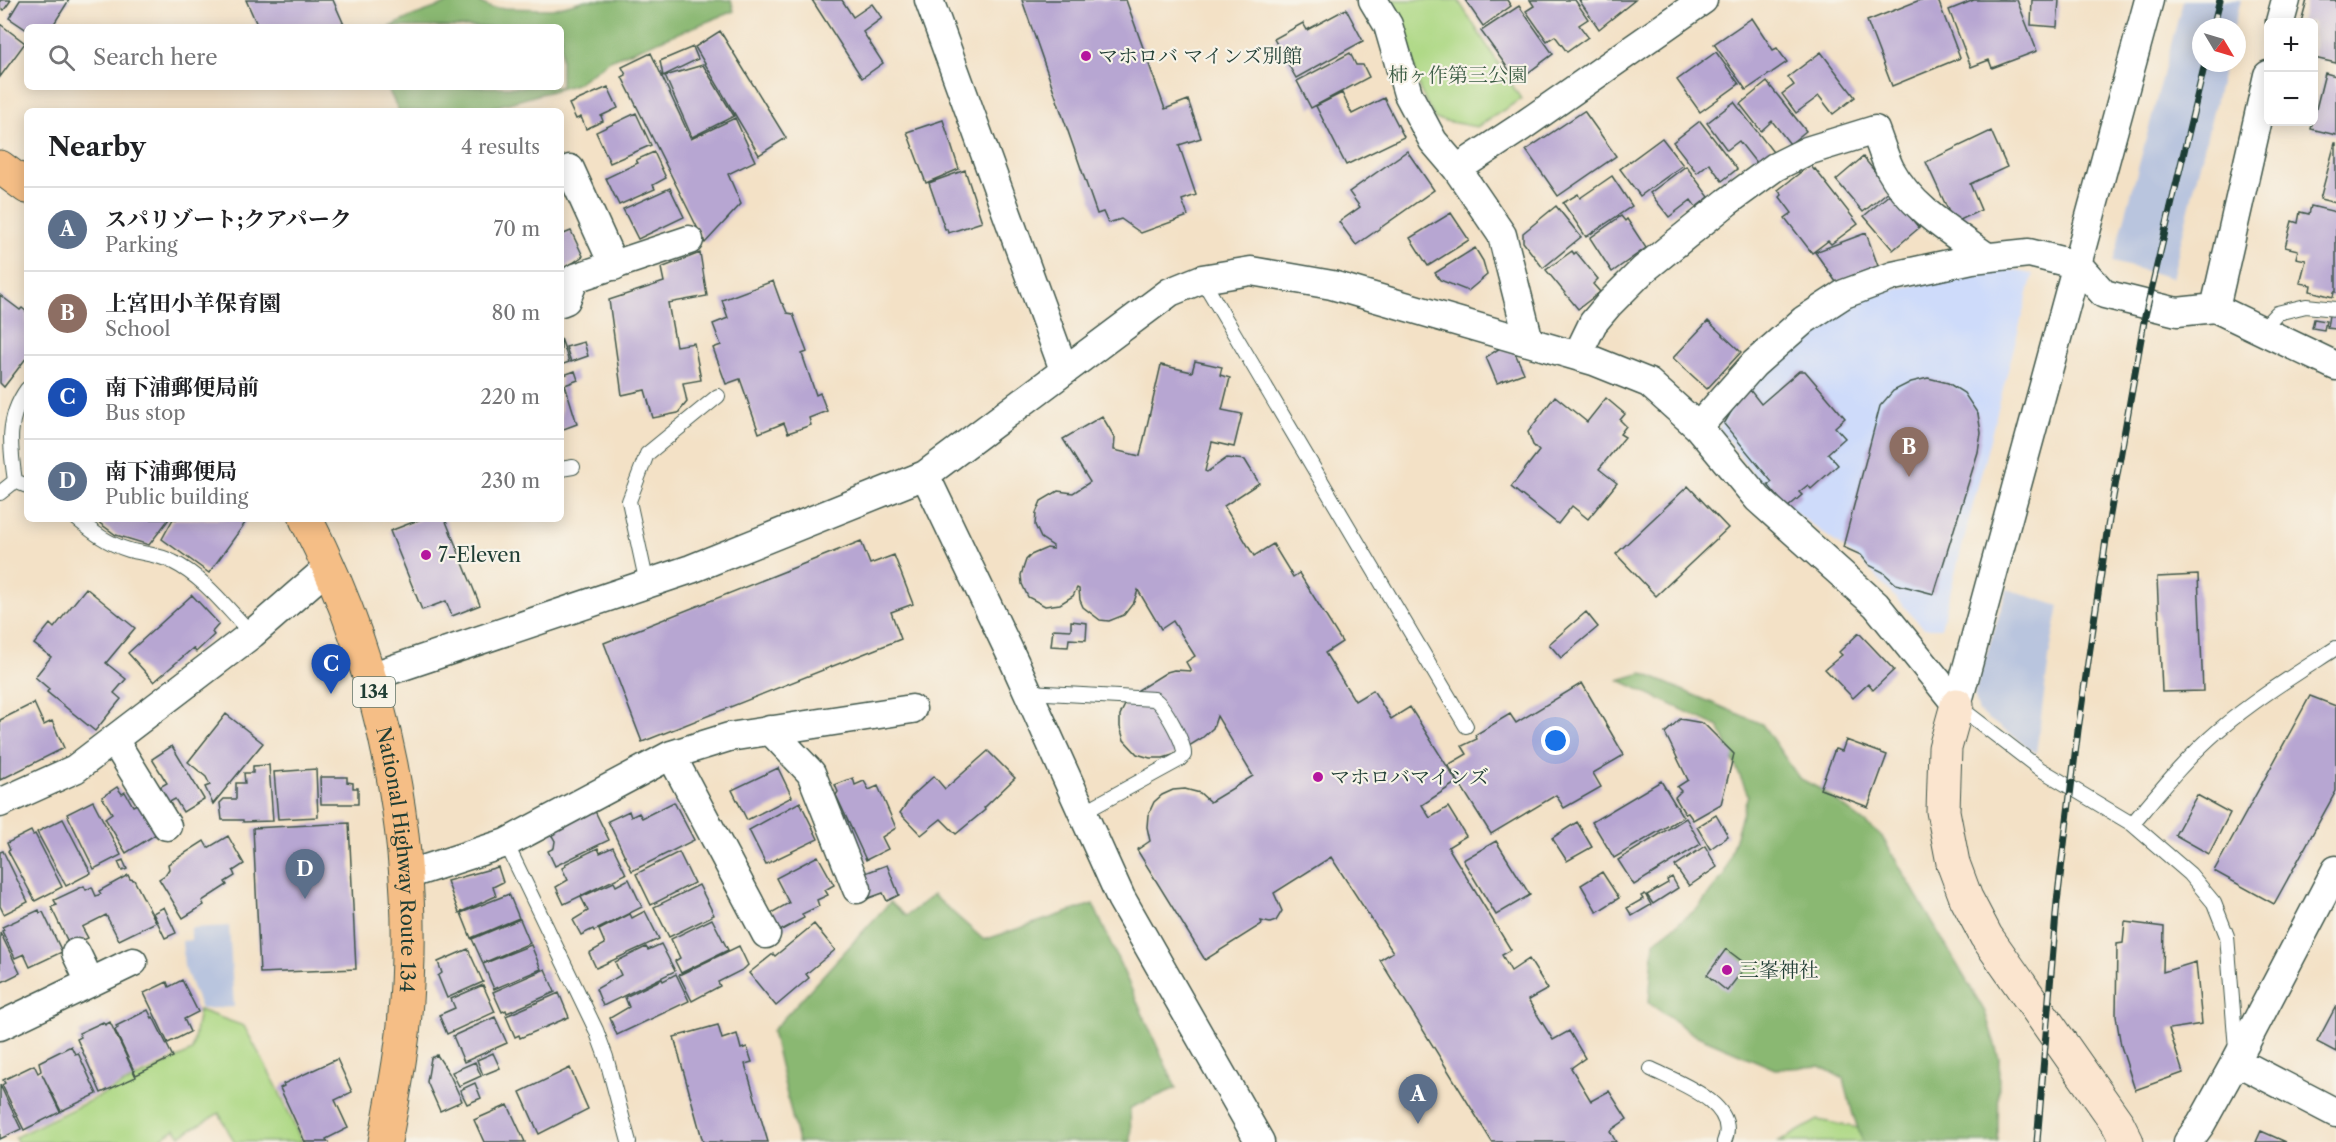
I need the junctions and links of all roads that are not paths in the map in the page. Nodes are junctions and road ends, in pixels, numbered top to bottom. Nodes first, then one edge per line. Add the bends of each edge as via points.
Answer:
1 (929, 0) edge
2 (1373, 0) edge
3 (1703, 0) edge
4 (2149, 0) edge
5 (2286, 0) edge
6 (2281, 18) edge
7 (2264, 93) edge
8 (0, 167) edge
9 (570, 169) dead end
10 (1458, 169) junction
11 (24, 185) edge
12 (688, 240) dead end
13 (1987, 257) junction
14 (2078, 265) junction
15 (614, 266) junction
16 (1202, 279) junction
17 (564, 301) edge
18 (2215, 308) junction
19 (2336, 309) edge
20 (2260, 331) junction
21 (1529, 341) junction
22 (1576, 356) junction
23 (2336, 366) edge
24 (1064, 370) junction
25 (24, 394) edge
26 (718, 396) dead end
27 (1698, 428) junction
28 (925, 476) junction
29 (21, 484) edge
30 (0, 493) edge
31 (81, 522) edge
32 (308, 522) edge
33 (330, 566) junction
34 (647, 584) junction
35 (252, 634) junction
36 (2336, 648) edge
37 (370, 676) junction
38 (1029, 692) junction
39 (1957, 705) junction
40 (912, 709) dead end
41 (1466, 726) dead end
42 (770, 730) junction
43 (114, 740) junction
44 (670, 755) junction
45 (0, 803) edge
46 (1082, 813) junction
47 (2132, 824) junction
48 (167, 826) dead end
49 (506, 843) junction
50 (2336, 870) edge
51 (406, 875) junction
52 (857, 889) dead end
53 (766, 934) dead end
54 (76, 953) dead end
55 (134, 962) dead end
56 (90, 982) junction
57 (0, 1026) edge
58 (2236, 1061) junction
59 (1651, 1069) dead end
60 (2336, 1113) edge
61 (385, 1142) edge
62 (629, 1142) edge
63 (1260, 1142) edge
64 (1724, 1142) edge
65 (2127, 1142) edge
66 (2188, 1142) edge

1 - 24 street
2 - 10 street via 1388,25 1408,94 1433,141
3 - 10 street
4 - 14 street
5 - 6 street
7 - 18 street
8 - 11 highway
9 - 15 street
10 - 21 street via 1502,235
12 - 15 street
13 - 14 street via 2029,252
13 - 22 street via 1934,219 1909,195 1890,170 1875,130 1807,151 1775,167 1727,202 1643,270 1609,304 1593,323
13 - 27 street via 1893,276 1844,294 1804,320 1754,364
14 - 18 street via 2104,294 2177,312
14 - 39 street
15 - 17 street via 575,278
16 - 21 street via 1251,271 1332,285
16 - 24 street via 1170,292
16 - 41 lane
18 - 20 street
19 - 20 lane via 2306,306 2277,313
20 - 23 street
21 - 22 street
22 - 27 street via 1649,383
24 - 28 street
25 - 29 lane via 10,431
26 - 34 lane via 647,454 629,501
27 - 39 street via 1758,499 1876,605
28 - 34 street
28 - 38 street
29 - 30 lane
31 - 35 lane via 112,545 158,554 177,563
32 - 33 highway, National Highway Route 134 / 134
33 - 35 street
33 - 37 highway, National Highway Route 134 / 134
34 - 37 street
35 - 43 street
36 - 47 lane via 2219,730
37 - 51 highway, National Highway Route 134 / 134 via 394,772
38 - 46 street
38 - 46 lane via 1154,699 1162,706 1182,744 1184,755 1179,760
39 - 47 lane via 2040,769
39 - 65 street via 1945,748 1943,810 1953,863 1966,898 1986,936
40 - 42 street
42 - 44 street via 729,737
42 - 52 street via 811,773
43 - 45 street via 75,770
43 - 48 street
44 - 49 street
44 - 53 street
46 - 63 street via 1121,898
47 - 58 lane via 2190,874 2214,903 2227,936
49 - 51 street
49 - 62 lane via 596,1030
50 - 58 street
51 - 61 highway, National Highway Route 134 / 134 via 404,1025
54 - 56 street
55 - 56 street
56 - 57 street
58 - 60 street
58 - 66 street
59 - 64 lane via 1720,1108 1727,1129

